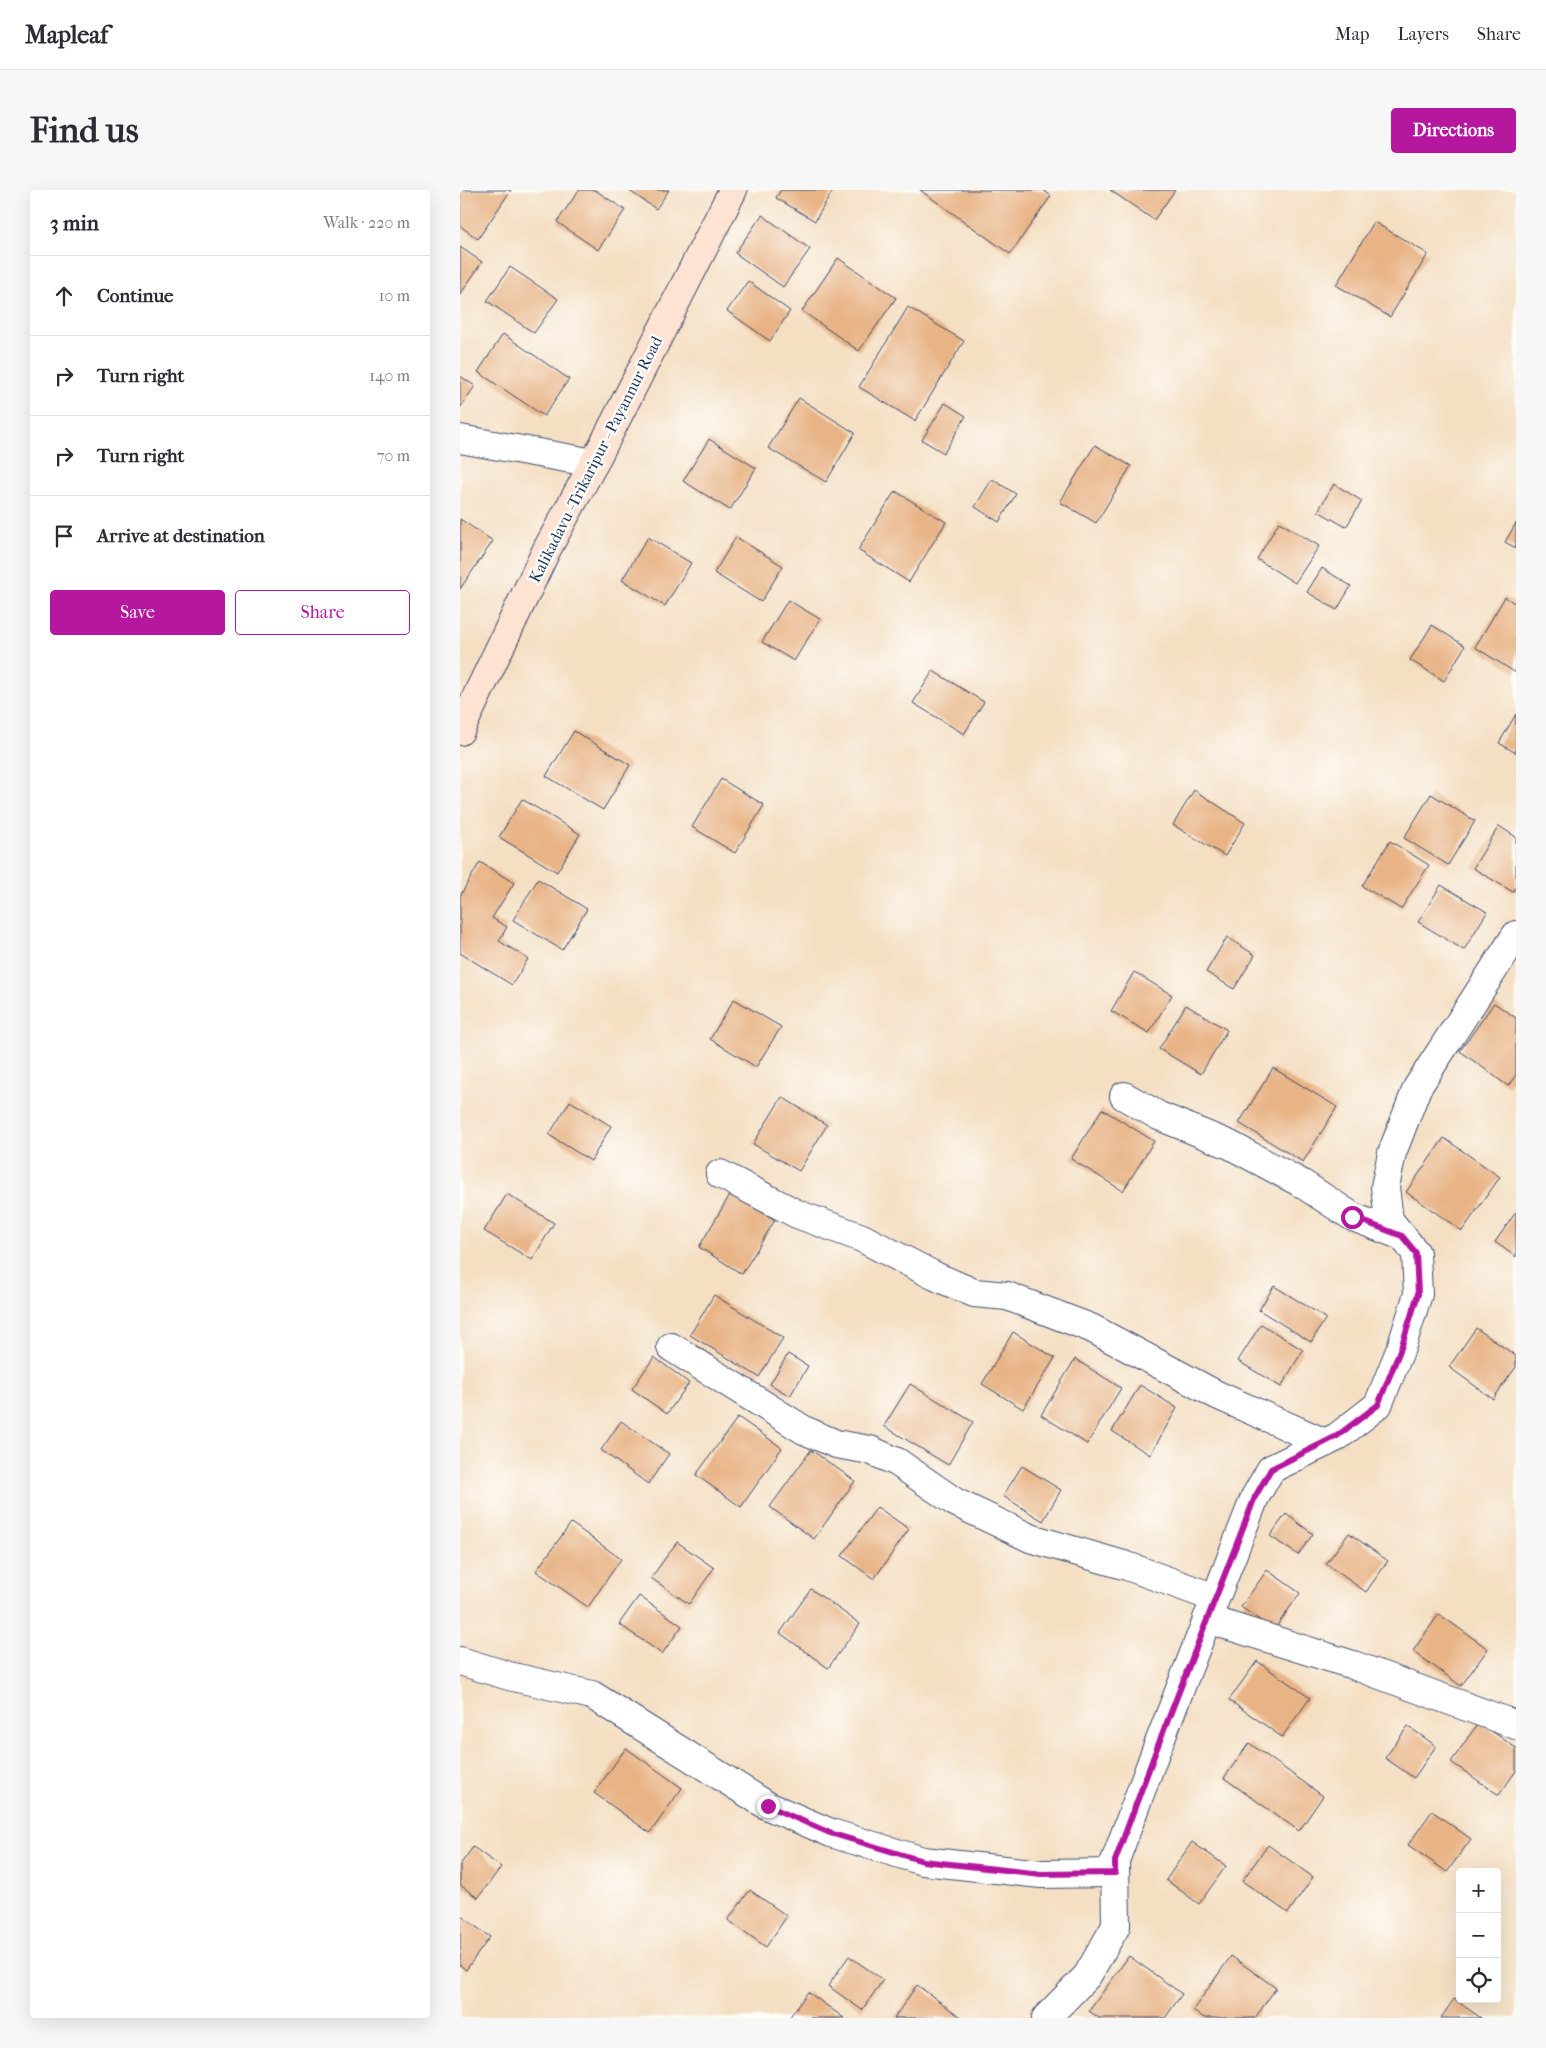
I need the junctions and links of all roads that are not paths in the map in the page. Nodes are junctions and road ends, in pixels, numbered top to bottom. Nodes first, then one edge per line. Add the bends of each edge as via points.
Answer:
1 (733, 190) edge
2 (460, 439) edge
3 (594, 463) junction
4 (460, 731) edge
5 (1516, 935) edge
6 (1124, 1096) dead end
7 (720, 1174) dead end
8 (1402, 1236) junction
9 (671, 1347) dead end
10 (1325, 1443) junction
11 (1211, 1608) junction
12 (460, 1661) edge
13 (1516, 1725) edge
14 (1115, 1873) junction
15 (1046, 2018) edge

1 - 3 main road, Kalikadavu -Trikaripur - Payannur Road
2 - 3 street
3 - 4 main road, Kalikadavu -Trikaripur - Payannur Road via 547,548
5 - 8 street via 1417,1088 1399,1134 1385,1187 1389,1220
6 - 8 street via 1159,1116 1230,1145 1352,1217
7 - 10 street via 797,1214 862,1238 974,1293 1007,1296 1091,1328 1217,1395
8 - 10 street via 1416,1253 1418,1294 1401,1348 1378,1405
9 - 11 street via 804,1430 836,1444 870,1450 897,1462 955,1502 1030,1538 1127,1566
10 - 11 street via 1271,1469 1255,1497
11 - 13 street
11 - 14 street via 1118,1852
12 - 14 street via 592,1695 768,1806 830,1833 923,1861 1041,1874
14 - 15 street via 1116,1926 1087,1976

